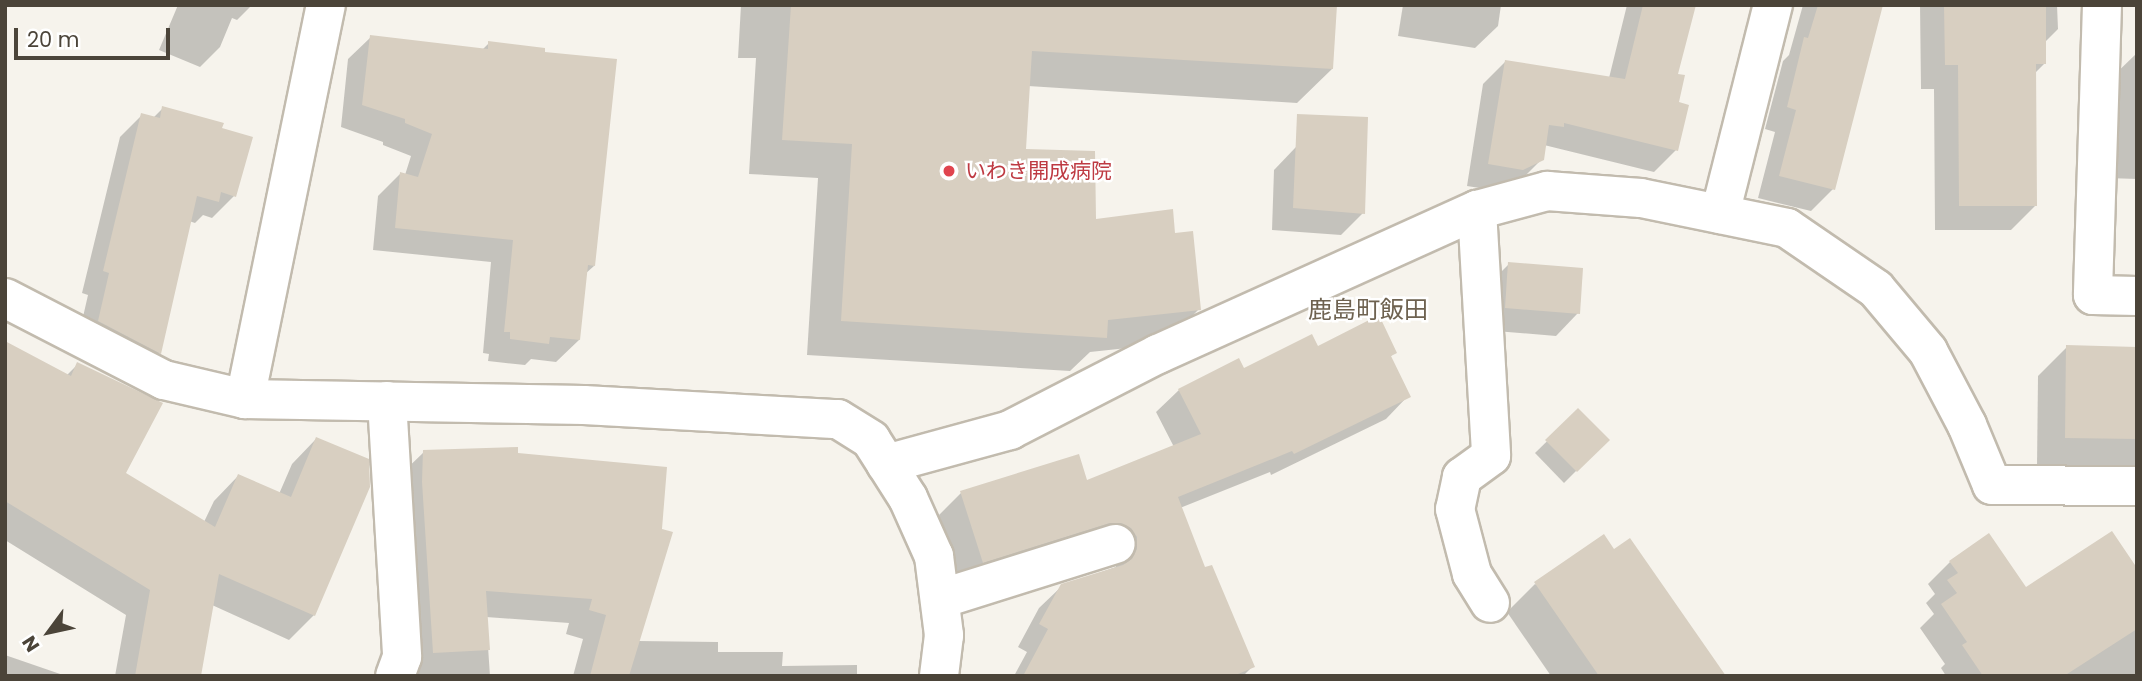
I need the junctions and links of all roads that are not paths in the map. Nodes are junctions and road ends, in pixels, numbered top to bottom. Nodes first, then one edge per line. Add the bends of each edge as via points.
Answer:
1 (326, 5) edge
2 (1773, 5) edge
3 (2102, 5) edge
4 (1477, 210) junction
5 (1720, 214) junction
6 (2137, 296) edge
7 (5, 298) edge
8 (245, 399) junction
9 (387, 401) junction
10 (886, 464) junction
11 (2137, 486) edge
12 (1116, 544) dead end
13 (940, 599) junction
14 (1490, 603) dead end
15 (396, 676) edge
16 (939, 676) edge

1 - 8 street
2 - 5 street
3 - 6 street via 2093,295
4 - 5 street via 1547,191 1640,198
4 - 10 street via 1158,354 1010,430
4 - 14 street via 1491,456 1462,477 1455,509 1472,574
5 - 11 street via 1787,228 1876,289 1928,351 1992,485
7 - 8 street via 164,380
8 - 9 street
9 - 10 street via 584,405 838,419 871,440
9 - 15 street via 402,657
10 - 13 street via 908,498 934,556
12 - 13 street
13 - 16 street via 944,635

